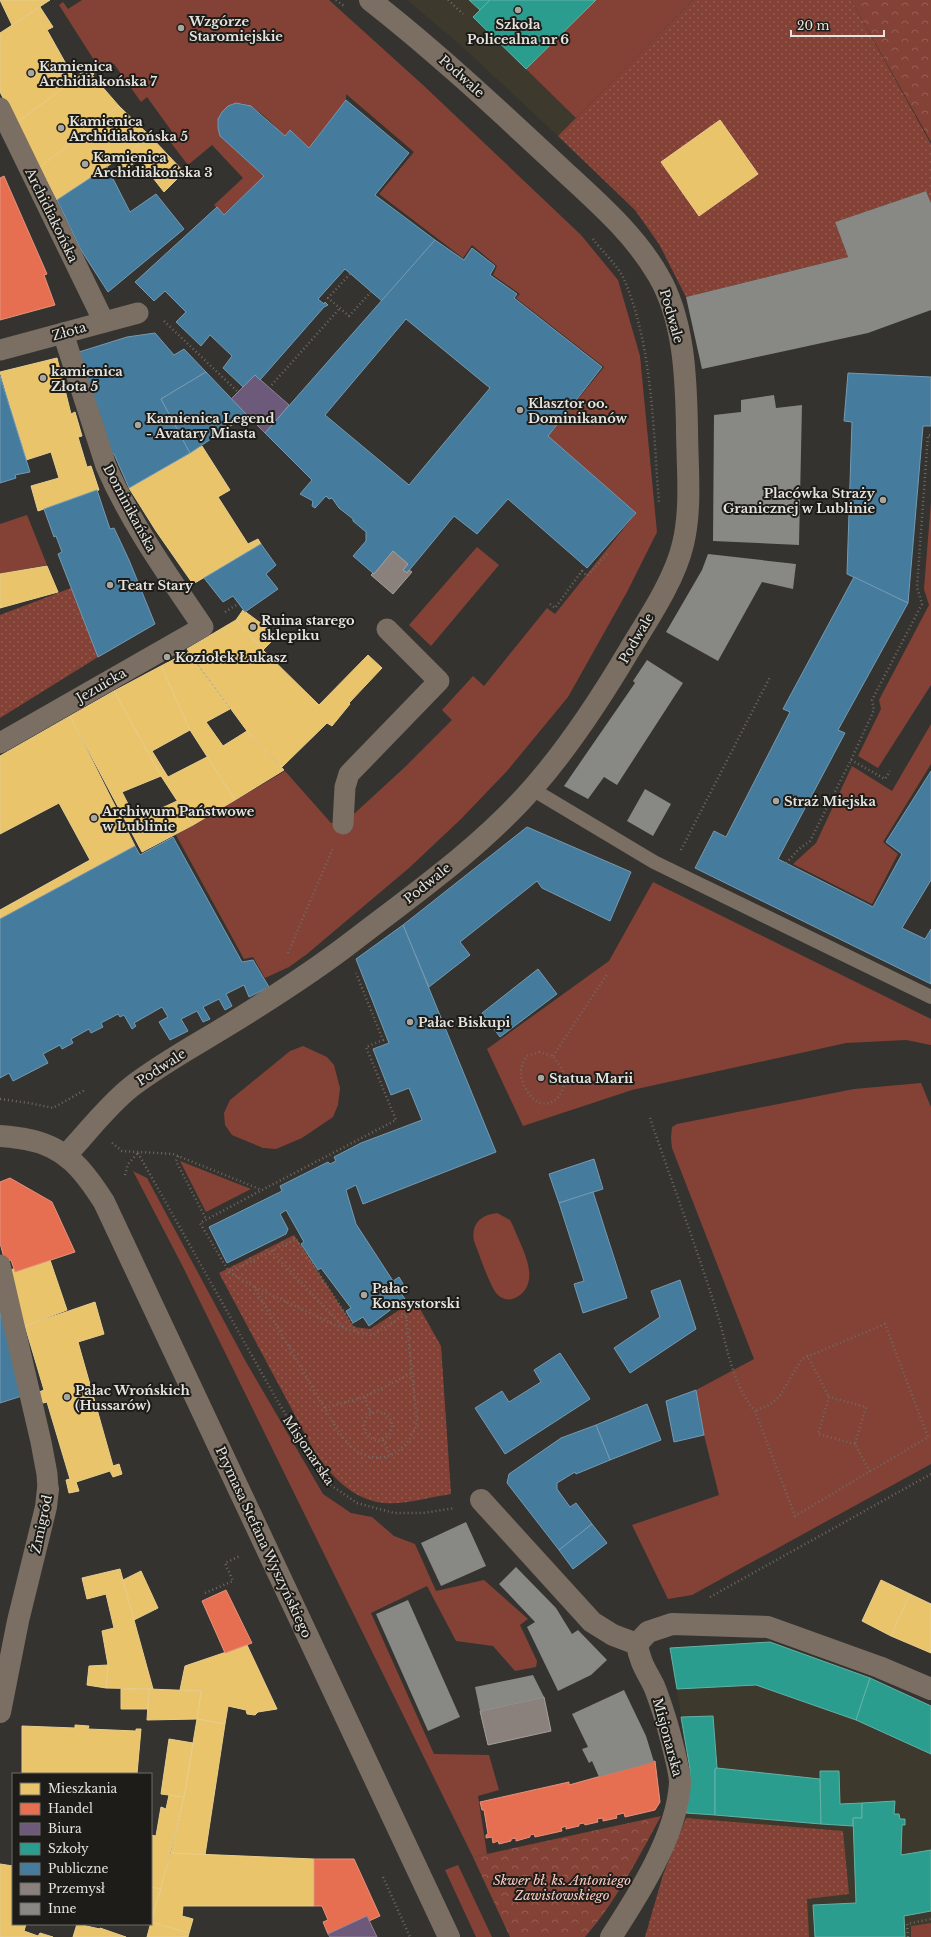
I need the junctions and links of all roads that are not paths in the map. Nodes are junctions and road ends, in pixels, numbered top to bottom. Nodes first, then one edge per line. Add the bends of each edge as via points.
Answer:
1 (370, 0) edge
2 (0, 108) edge
3 (138, 313) road end
4 (104, 322) junction
5 (63, 333) junction
6 (0, 350) edge
7 (203, 627) joint
8 (387, 629) dead end
9 (0, 743) edge
10 (532, 789) junction
11 (343, 824) road end
12 (931, 997) edge
13 (0, 1136) edge
14 (66, 1155) junction
15 (0, 1265) edge
16 (48, 1489) joint
17 (481, 1500) road end
18 (637, 1644) junction
19 (931, 1689) edge
20 (0, 1712) edge
21 (449, 1937) edge
22 (611, 1937) edge

1 - 10 street, Podwale via 442,58 626,232 646,255 661,279 678,328 686,391 687,523 682,549 638,636 596,706
2 - 4 street, Archidiakońska
3 - 4 street, Złota
4 - 5 street, Złota
5 - 6 street, Złota
5 - 7 street, Dominikańska via 113,482 159,563
7 - 9 street, Jezuicka
8 - 11 street via 439,681 349,774 345,787
10 - 12 lane via 654,862
10 - 14 street, Podwale via 505,817 435,877 312,972 155,1069 126,1091
13 - 14 street, Prymasa Stefana Wyszyńskiego via 34,1141
14 - 21 street, Prymasa Stefana Wyszyńskiego via 93,1185 126,1246
15 - 16 street, Żmigród via 41,1442
16 - 20 street, Żmigród
17 - 18 street via 592,1622 613,1635
18 - 19 street via 648,1632 672,1624 768,1627 879,1666
18 - 22 street, Misjonarska via 640,1660 654,1686 667,1724 680,1782 673,1818 666,1837 637,1897

